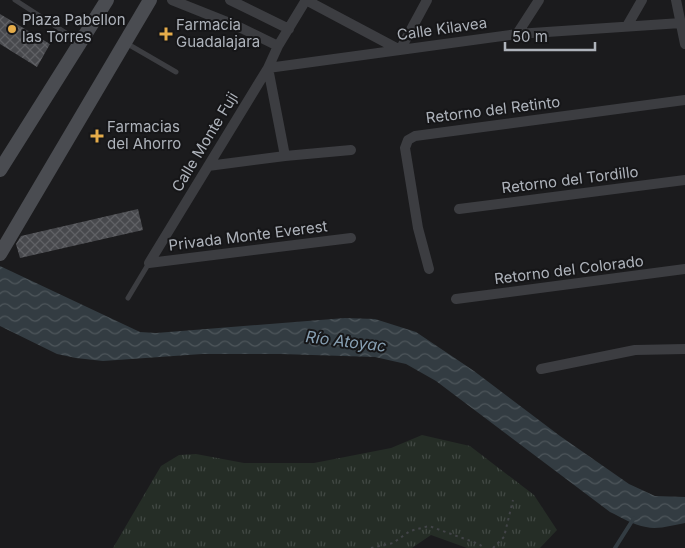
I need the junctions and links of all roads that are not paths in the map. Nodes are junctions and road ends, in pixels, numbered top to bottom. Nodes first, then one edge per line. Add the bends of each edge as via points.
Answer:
1 (15, 0) edge
2 (107, 0) edge
3 (150, 0) edge
4 (172, 0) edge
5 (230, 0) edge
6 (306, 0) edge
7 (427, 0) edge
8 (539, 0) edge
9 (642, 0) edge
10 (676, 0) edge
11 (681, 22) junction
12 (627, 26) junction
13 (289, 29) junction
14 (517, 34) junction
15 (81, 42) junction
16 (125, 42) junction
17 (685, 44) edge
18 (278, 46) junction
19 (400, 50) junction
20 (268, 68) junction
21 (176, 72) dead end
22 (685, 100) edge
23 (351, 150) dead end
24 (285, 156) junction
25 (208, 166) junction
26 (0, 170) edge
27 (685, 180) edge
28 (459, 209) dead end
29 (350, 238) dead end
30 (3, 250) edge
31 (149, 263) junction
32 (429, 269) dead end
33 (685, 269) edge
34 (128, 298) dead end
35 (456, 299) dead end
36 (685, 349) edge
37 (541, 369) dead end

1 - 15 lane
2 - 15 main road
3 - 16 main road
4 - 18 street
5 - 13 street
6 - 13 street, Calle Monte Fuji
6 - 19 street
7 - 19 street
8 - 14 street
9 - 12 street
10 - 11 street
11 - 12 street, Calle Kilavea
11 - 17 street
12 - 14 street, Calle Kilavea
13 - 18 street, Calle Monte Fuji
14 - 19 street, Calle Kilavea
15 - 26 main road
16 - 21 lane
16 - 30 main road
18 - 20 street, Calle Monte Fuji
19 - 20 street, Calle Kilavea
20 - 24 street
20 - 25 street, Calle Monte Fuji
22 - 32 street, Retorno del Retinto via 415,136 408,140 405,148 418,228
23 - 24 street
24 - 25 street
25 - 31 street, Calle Monte Fuji
27 - 28 street, Retorno del Tordillo
29 - 31 street, Privada Monte Everest
31 - 34 lane, Calle Monte Fuji
33 - 35 street, Retorno del Colorado
36 - 37 street via 635,350

